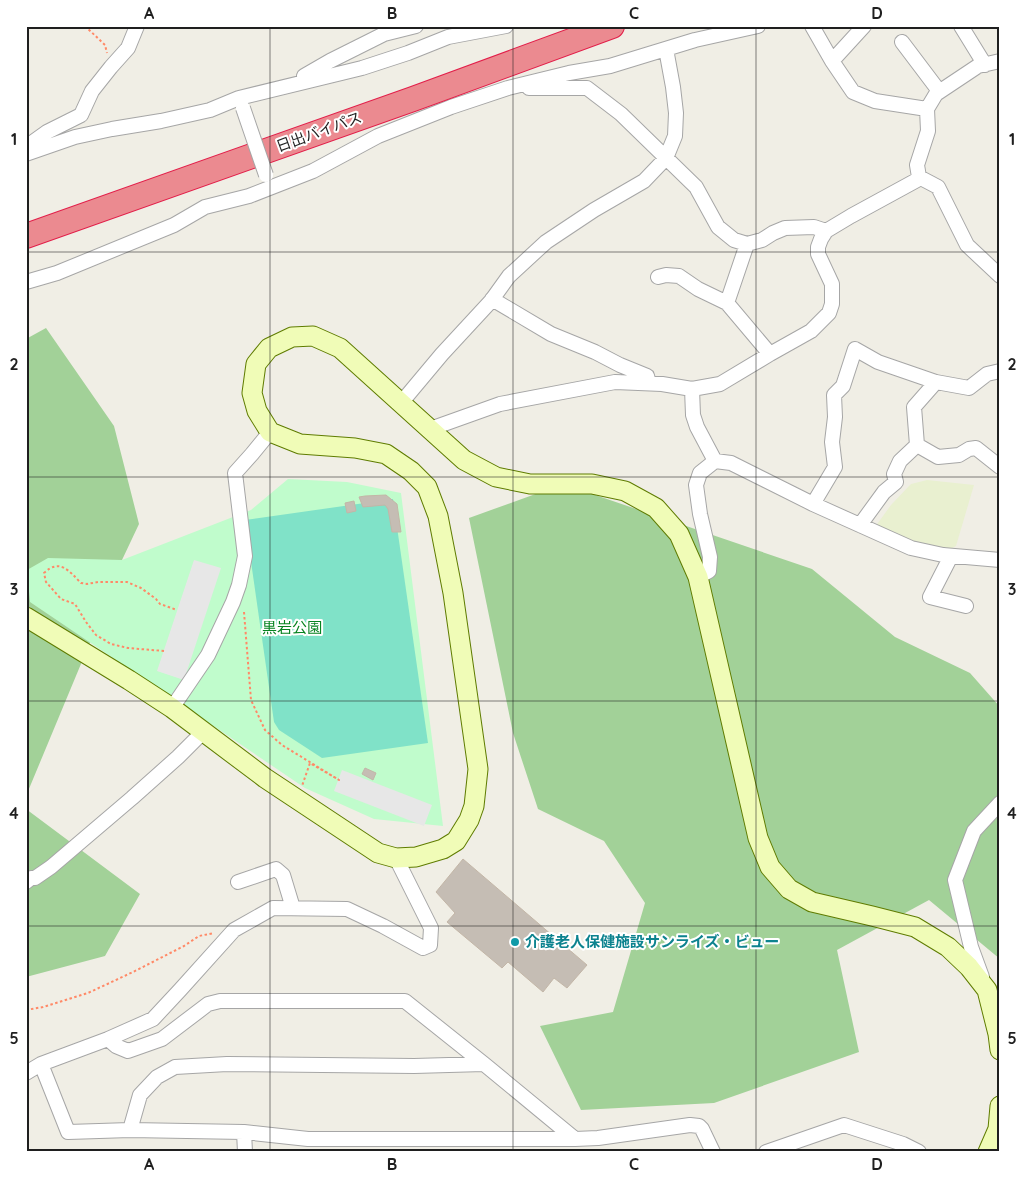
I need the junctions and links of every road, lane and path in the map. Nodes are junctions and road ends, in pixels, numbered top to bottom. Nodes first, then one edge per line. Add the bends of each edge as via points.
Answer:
1 (85, 26) edge
2 (137, 26) edge
3 (416, 26) edge
4 (506, 26) edge
5 (612, 26) edge
6 (693, 26) edge
7 (758, 26) edge
8 (812, 26) edge
9 (864, 26) edge
10 (961, 26) edge
11 (695, 40) junction
12 (902, 42) dead end
13 (666, 49) junction
14 (832, 61) junction
15 (1000, 61) edge
16 (985, 64) junction
17 (111, 67) junction
18 (288, 85) junction
19 (508, 88) junction
20 (940, 92) junction
21 (241, 103) junction
22 (927, 109) junction
23 (26, 147) edge
24 (26, 154) edge
25 (666, 158) junction
26 (919, 176) junction
27 (268, 181) junction
28 (826, 231) junction
29 (26, 236) edge
30 (747, 244) junction
31 (1000, 276) edge
32 (658, 277) dead end
33 (26, 282) edge
34 (492, 299) junction
35 (727, 303) junction
36 (770, 354) junction
37 (1000, 371) edge
38 (936, 382) junction
39 (649, 383) junction
40 (692, 389) junction
41 (401, 403) junction
42 (430, 429) junction
43 (270, 432) junction
44 (917, 445) junction
45 (714, 461) junction
46 (1000, 467) edge
47 (813, 504) junction
48 (860, 525) junction
49 (951, 556) junction
50 (1000, 560) edge
51 (698, 577) junction
52 (966, 606) dead end
53 (177, 610) dead end
54 (244, 612) dead end
55 (26, 617) edge
56 (164, 651) dead end
57 (172, 708) junction
58 (204, 732) junction
59 (310, 763) junction
60 (297, 799) junction
61 (1000, 802) edge
62 (396, 858) junction
63 (26, 882) edge
64 (238, 882) dead end
65 (292, 908) junction
66 (234, 930) junction
67 (986, 990) junction
68 (26, 1010) edge
69 (108, 1039) junction
70 (1000, 1050) edge
71 (41, 1064) junction
72 (484, 1064) junction
73 (26, 1073) edge
74 (1000, 1106) edge
75 (130, 1130) junction
76 (244, 1132) junction
77 (575, 1139) junction
78 (245, 1152) edge
79 (713, 1152) edge
80 (766, 1152) edge
81 (919, 1152) edge
82 (988, 1152) edge

1 - 17 path via 105,45
2 - 17 street via 128,48
3 - 18 street via 384,34
4 - 18 street via 448,37 362,68
5 - 29 highway, 日出バイパス
6 - 11 street
7 - 11 street
8 - 14 street
9 - 14 street
10 - 16 street
11 - 13 street
12 - 20 street
13 - 19 street via 610,66
13 - 25 street via 676,113 675,136
14 - 22 street via 853,92 875,101
15 - 16 street
16 - 20 street
17 - 23 street via 92,91 81,115
18 - 21 street
19 - 25 street via 587,88
19 - 27 street via 451,106 378,136 313,171
20 - 22 street
21 - 24 street via 75,137
21 - 27 street, bridge
22 - 26 street via 928,131 917,165
25 - 30 street via 696,187 718,227 734,240
25 - 34 street via 644,181 546,242 509,276
26 - 28 street
26 - 31 street via 938,187 967,245
27 - 33 street via 249,196 205,207 165,229 57,273
28 - 30 street via 814,227 785,228
28 - 36 street via 820,239 818,254 832,284 832,304 828,313 811,332
30 - 35 street
32 - 35 street via 679,276
34 - 39 street via 551,334 647,376
34 - 41 street
35 - 36 street
36 - 40 street via 720,384
37 - 38 street via 987,374 969,388
38 - 44 street via 914,407
38 - 47 street via 878,362 856,349 842,386 834,395 832,442 835,467
39 - 40 street
39 - 42 street via 615,382 500,404
40 - 45 street via 694,415
41 - 42 street
41 - 43 street via 340,348 313,336 292,337 269,348 256,364 252,393 257,411
42 - 51 street via 464,460 496,477 530,484 592,484 625,491 648,503 679,534
43 - 57 street via 235,473 245,556 233,602 208,655
43 - 62 street via 300,444 386,454 427,487 438,516 453,593 478,769 474,806 470,820 456,841 443,849 416,857
44 - 46 street via 938,457 959,455 976,448
44 - 48 street via 900,461 894,474 896,482 884,492
45 - 47 street via 731,463
45 - 51 street via 700,472 696,485 710,557 709,571
47 - 48 street
48 - 49 street via 911,548
49 - 50 street
49 - 52 street via 930,597
51 - 67 street via 758,838 770,867 789,889 812,902 914,927 948,946
53 - 56 path via 160,604 141,588 127,582 81,583 67,569 59,566 44,573 46,582 61,598 75,604 96,635 111,644 128,648
54 - 59 path via 251,700 265,730
55 - 57 street
57 - 58 street
58 - 60 street
58 - 63 street via 51,867
59 - 59 path via 333,776 338,780
59 - 60 path
60 - 62 street via 378,853
61 - 67 street via 974,831 955,880 971,947
62 - 65 street via 431,928 430,944 423,948 347,909
64 - 65 street via 276,870 283,875
65 - 66 street via 273,908
66 - 68 path via 198,936 133,972 88,992
66 - 69 street via 153,1019
67 - 70 street
69 - 71 street
69 - 72 street via 128,1051 162,1039 208,1004 220,1001 405,1001
71 - 73 street
71 - 75 street via 68,1132
72 - 75 street via 226,1064 175,1067 158,1077 140,1095
72 - 77 street
74 - 82 street via 998,1129
75 - 76 street
76 - 77 street via 308,1139
76 - 78 street
77 - 79 street via 690,1125 702,1129
80 - 81 street via 844,1125

